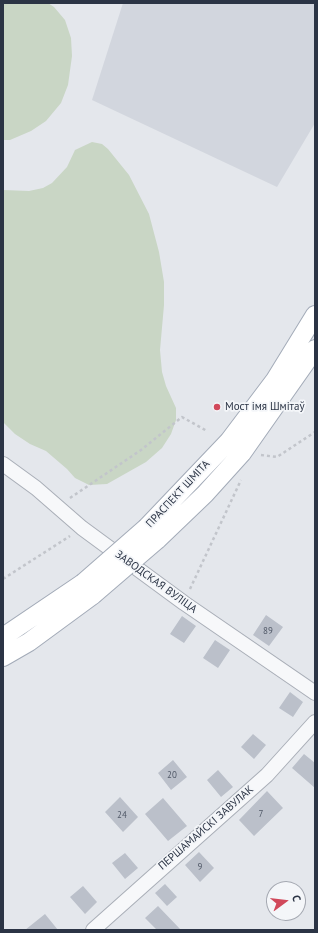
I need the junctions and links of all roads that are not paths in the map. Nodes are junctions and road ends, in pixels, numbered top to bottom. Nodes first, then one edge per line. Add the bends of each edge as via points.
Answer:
1 (315, 316) edge
2 (315, 349) edge
3 (3, 464) edge
4 (152, 534) junction
5 (88, 589) junction
6 (3, 637) edge
7 (3, 657) edge
8 (315, 693) edge
9 (315, 722) edge
10 (93, 930) edge

1 - 4 main road, ПРАСПЕКТ ШМІТА via 276,380
2 - 4 main road, ПРАСПЕКТ ШМІТА via 242,453 205,494
3 - 8 street, ЗАВОДСКАЯ ВУЛІЦА via 82,528 184,603
4 - 5 main road, ПРАСПЕКТ ШМІТА, bridge
5 - 6 main road, ПРАСПЕКТ ШМІТА
5 - 7 main road, ПРАСПЕКТ ШМІТА via 28,642
9 - 10 street, ПЕРШАМАЙСКІ ЗАВУЛАК via 267,775

